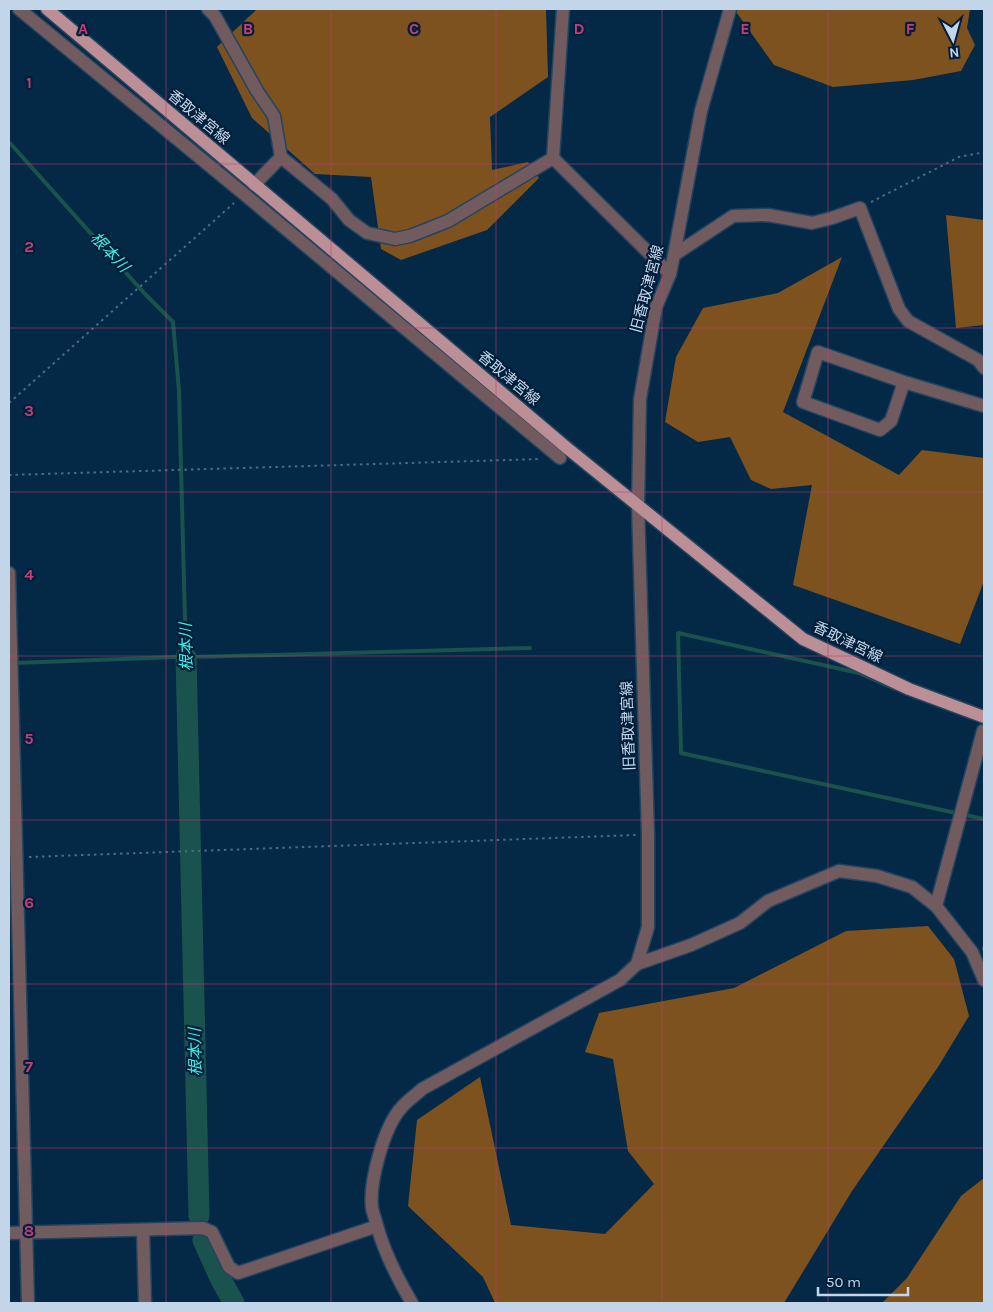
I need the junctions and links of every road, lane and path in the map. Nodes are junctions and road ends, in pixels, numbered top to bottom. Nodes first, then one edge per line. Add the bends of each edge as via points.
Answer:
1 (18, 9) edge
2 (47, 9) edge
3 (208, 9) edge
4 (563, 9) edge
5 (730, 9) edge
6 (980, 153) dead end
7 (281, 157) junction
8 (553, 158) junction
9 (254, 185) junction
10 (244, 194) junction
11 (860, 208) junction
12 (674, 255) junction
13 (670, 274) junction
14 (984, 368) edge
15 (904, 382) junction
16 (9, 403) edge
17 (984, 406) edge
18 (560, 458) dead end
19 (540, 459) dead end
20 (9, 475) edge
21 (638, 506) junction
22 (9, 573) edge
23 (984, 717) edge
24 (984, 731) edge
25 (648, 834) junction
26 (15, 857) junction
27 (936, 906) junction
28 (637, 964) junction
29 (984, 980) edge
30 (377, 1226) junction
31 (143, 1230) junction
32 (9, 1233) edge
33 (26, 1233) junction
34 (28, 1303) edge
35 (145, 1303) edge
36 (412, 1303) edge

1 - 10 street
2 - 9 main road, 香取津宮線
3 - 7 street via 274,116
4 - 8 street
5 - 12 street, 旧香取津宮線 via 701,111
6 - 11 path via 959,157
7 - 8 street via 367,233 395,239 448,221
7 - 9 street
8 - 13 street
9 - 21 main road, 香取津宮線
10 - 16 path
10 - 18 street
11 - 12 street via 812,223 768,215 733,216
11 - 14 street via 899,309 908,321 978,360
12 - 13 street, 旧香取津宮線
13 - 21 street, 旧香取津宮線 via 656,307 640,399
15 - 15 street via 818,352 803,402 880,430 890,421
15 - 17 street
19 - 20 path
21 - 23 main road, 香取津宮線 via 803,639 909,689
21 - 25 street, 旧香取津宮線
22 - 26 street
24 - 27 street
25 - 26 path
25 - 28 street, 旧香取津宮線 via 648,927
26 - 33 street
27 - 28 street via 912,887 877,876 839,871 768,901 740,923
27 - 29 street via 972,952
28 - 30 street via 620,980 422,1089 401,1108 388,1130 376,1164 372,1209
30 - 31 street via 238,1273 229,1267 212,1232 203,1228
30 - 36 street via 394,1274
31 - 33 street
31 - 35 street
32 - 33 street
33 - 34 street

